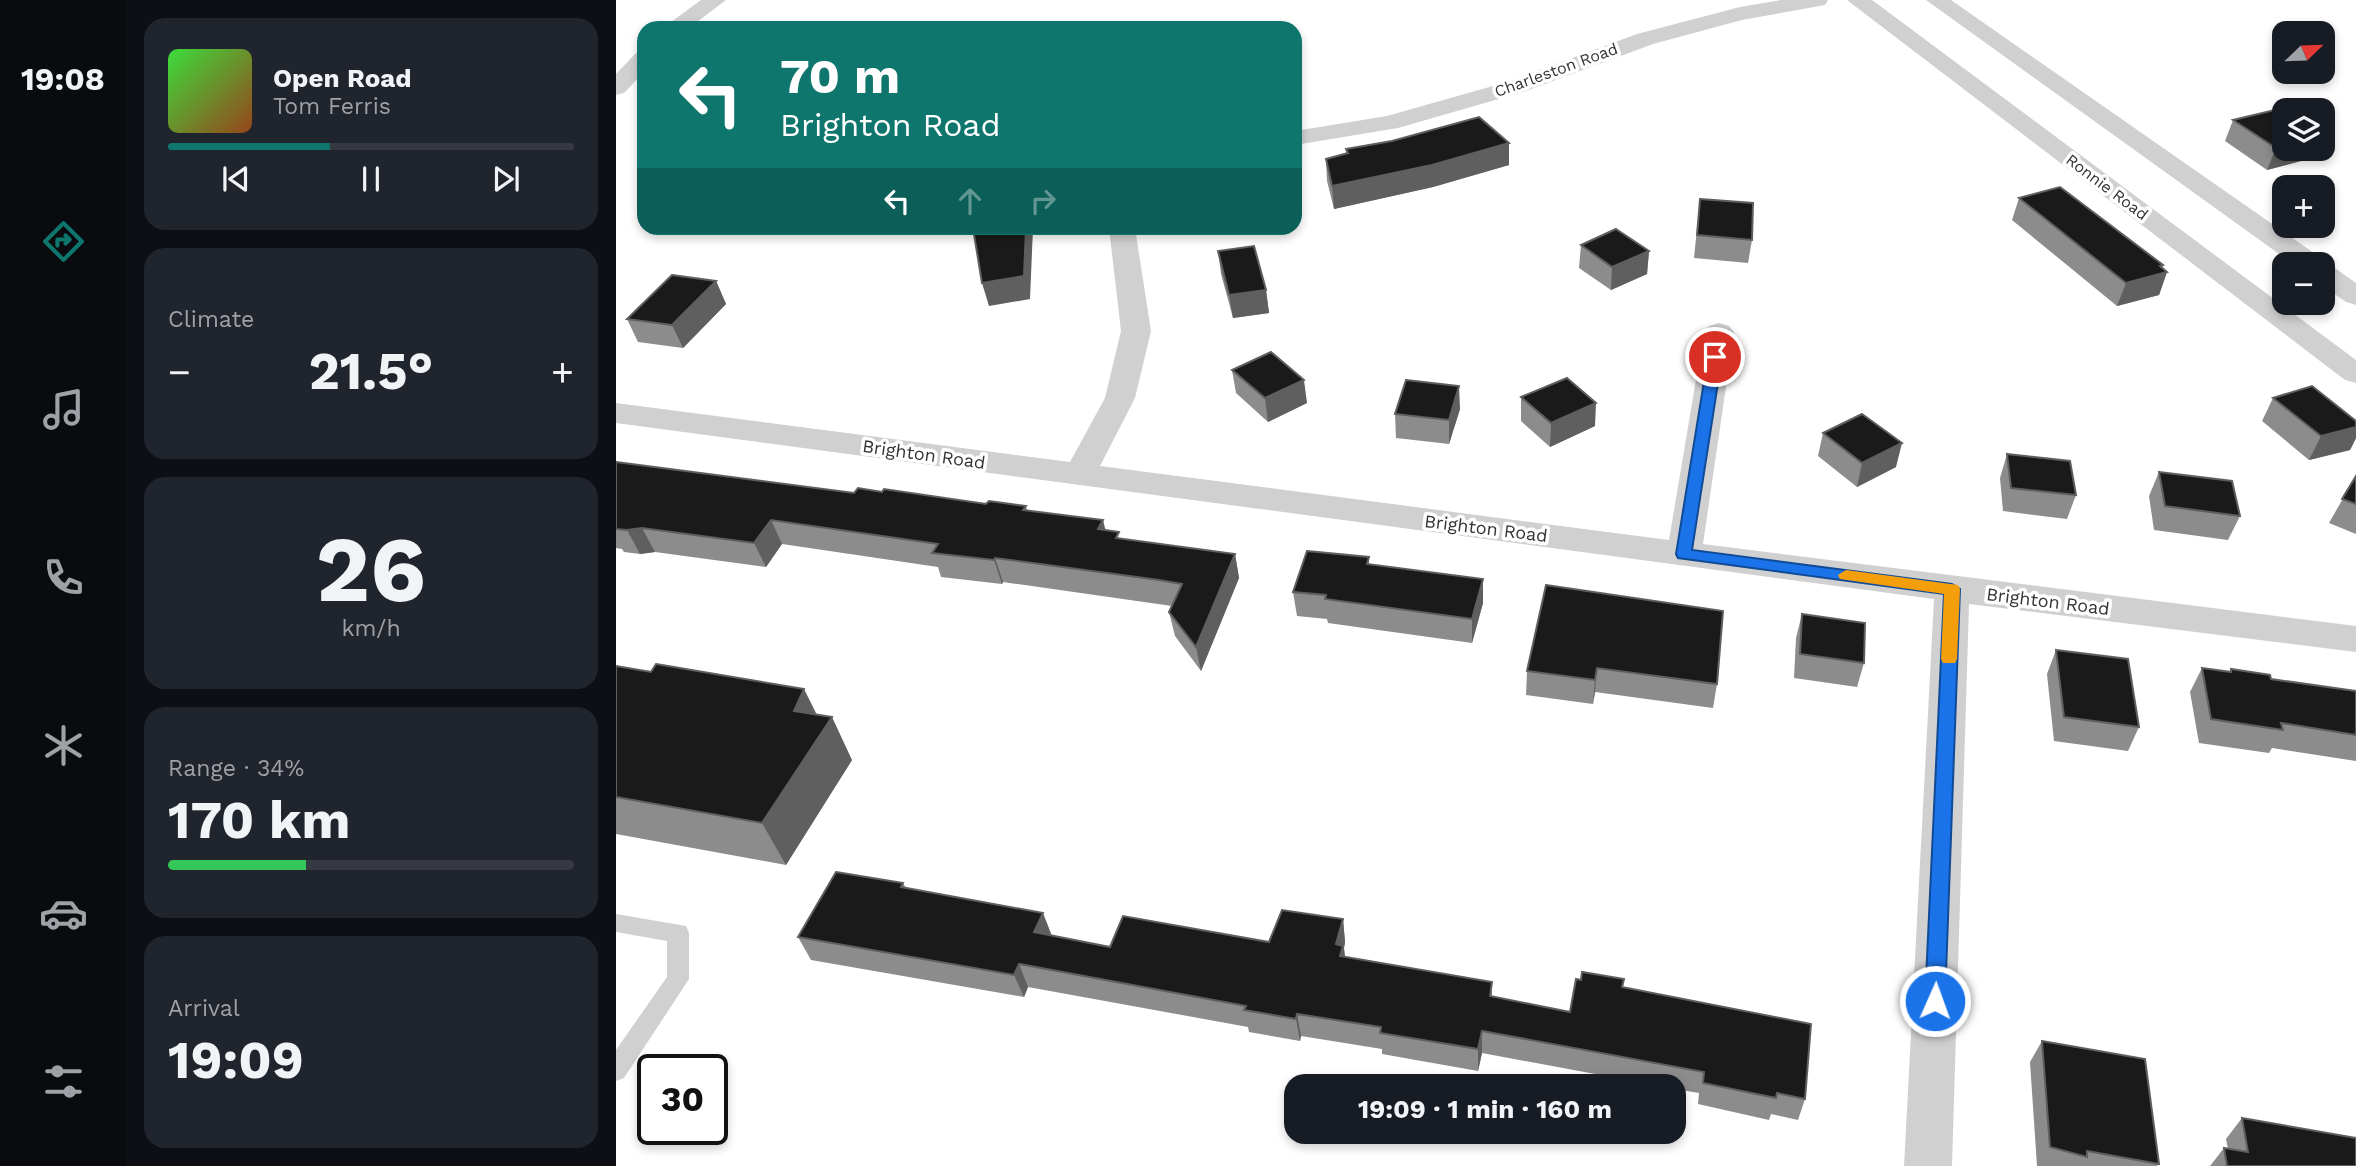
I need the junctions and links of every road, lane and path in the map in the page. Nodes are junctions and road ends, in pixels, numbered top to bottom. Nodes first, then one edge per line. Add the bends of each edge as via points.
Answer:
1 (716, 0) edge
2 (1817, 0) edge
3 (1858, 0) edge
4 (1937, 0) edge
5 (684, 21) edge
6 (637, 66) edge
7 (616, 88) edge
8 (1302, 137) edge
9 (1123, 235) edge
10 (2294, 252) edge
11 (2335, 281) edge
12 (2356, 296) edge
13 (1719, 332) dead end
14 (2356, 374) edge
15 (616, 413) edge
16 (1079, 475) junction
17 (1684, 554) junction
18 (1952, 589) junction
19 (2356, 639) edge
20 (616, 923) edge
21 (616, 1070) edge
22 (1928, 1166) edge

1 - 5 street
2 - 8 street, Charleston Road via 1645,39 1515,87 1389,123
3 - 14 street, Ronnie Road
4 - 10 street
6 - 7 street
9 - 16 street via 1136,331 1120,398
11 - 12 street
13 - 17 street
15 - 16 street, Brighton Road
16 - 17 street, Brighton Road
17 - 18 street, Brighton Road
18 - 19 street, Brighton Road
18 - 22 street
20 - 21 lane via 678,933 678,979

